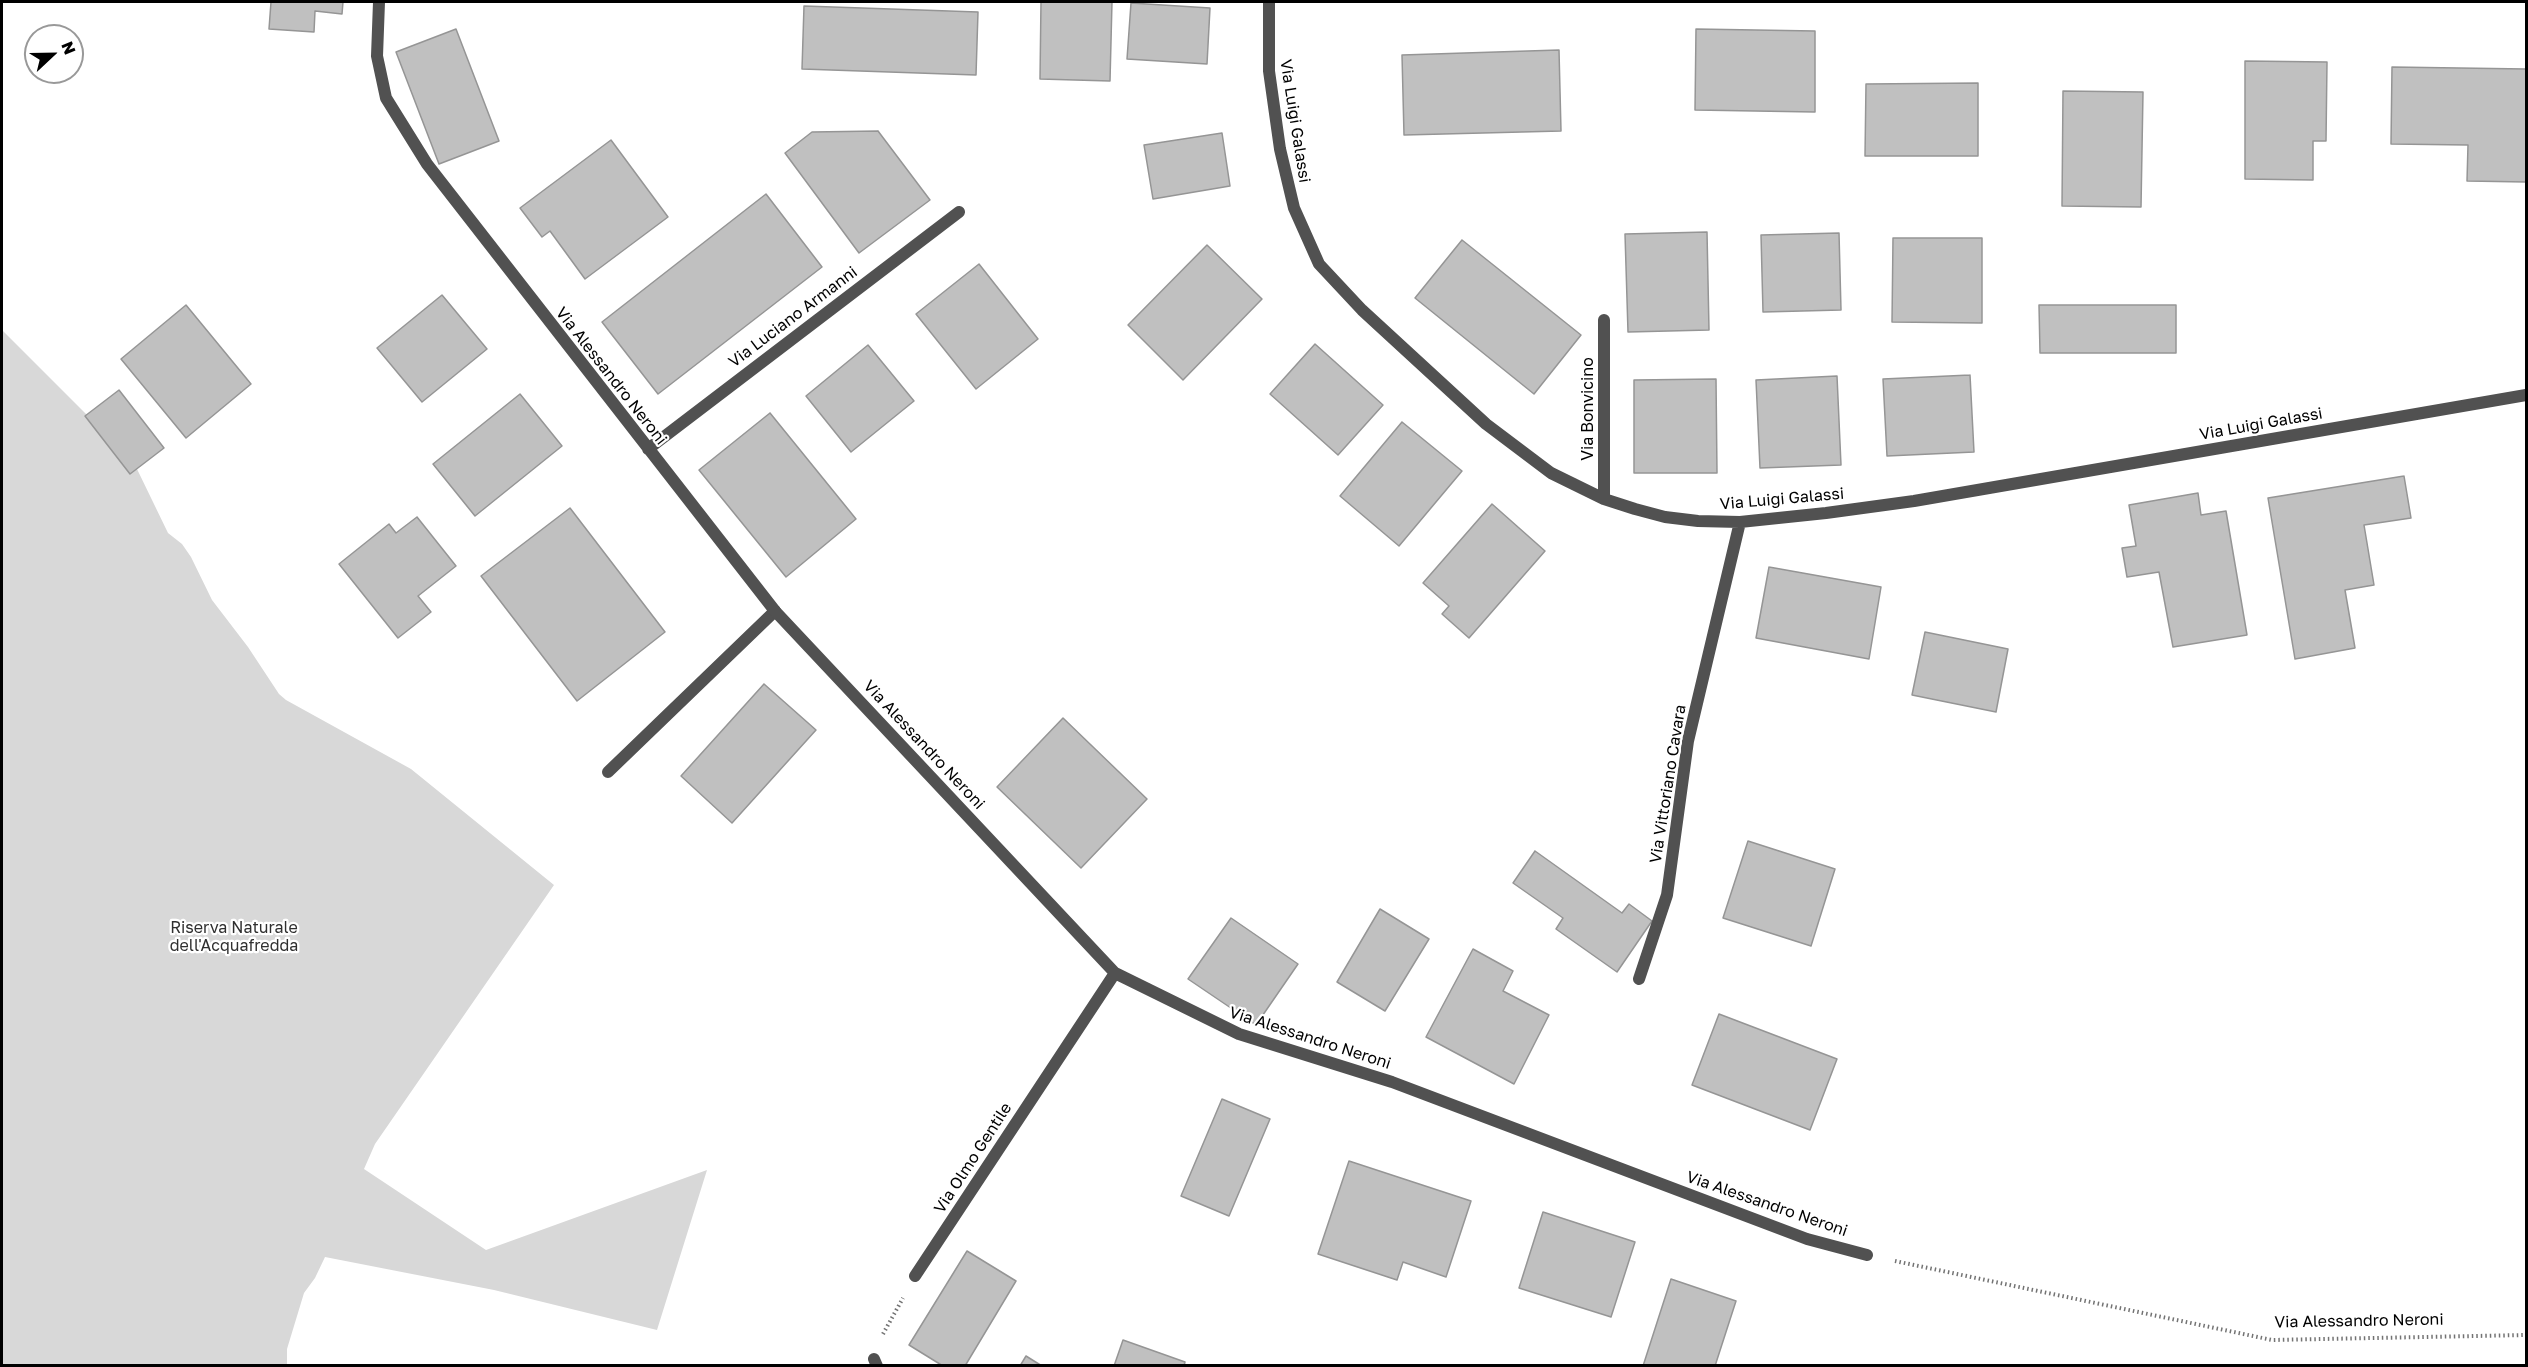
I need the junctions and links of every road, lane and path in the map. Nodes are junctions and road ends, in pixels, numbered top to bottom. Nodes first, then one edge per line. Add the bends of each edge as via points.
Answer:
1 (379, 2) edge
2 (1269, 2) edge
3 (959, 212) dead end
4 (1604, 320) dead end
5 (2526, 395) edge
6 (648, 449) junction
7 (1604, 499) junction
8 (1740, 522) junction
9 (775, 611) junction
10 (608, 772) dead end
11 (1115, 973) junction
12 (1639, 979) dead end
13 (1867, 1255) joint
14 (915, 1276) joint
15 (2526, 1335) edge
16 (875, 1362) edge

1 - 6 street, Via Alessandro Neroni via 377,56 386,98 401,124 427,164
2 - 7 street, Via Luigi Galassi via 1269,71 1280,149 1294,208 1319,264 1362,310 1486,424 1551,473
3 - 6 street, Via Luciano Armanni
4 - 7 street, Via Bonvicino
5 - 8 street, Via Luigi Galassi via 1914,501
6 - 9 street, Via Alessandro Neroni
7 - 8 street, Via Luigi Galassi via 1665,517
8 - 12 street, Via Vittoriano Cavara via 1688,741 1667,895
9 - 10 street
9 - 11 street, Via Alessandro Neroni
11 - 13 street, Via Alessandro Neroni via 1239,1034 1392,1082 1808,1239
11 - 14 street, Via Olmo Gentile
13 - 15 path, Via Alessandro Neroni via 2272,1340
14 - 16 path via 873,1352

